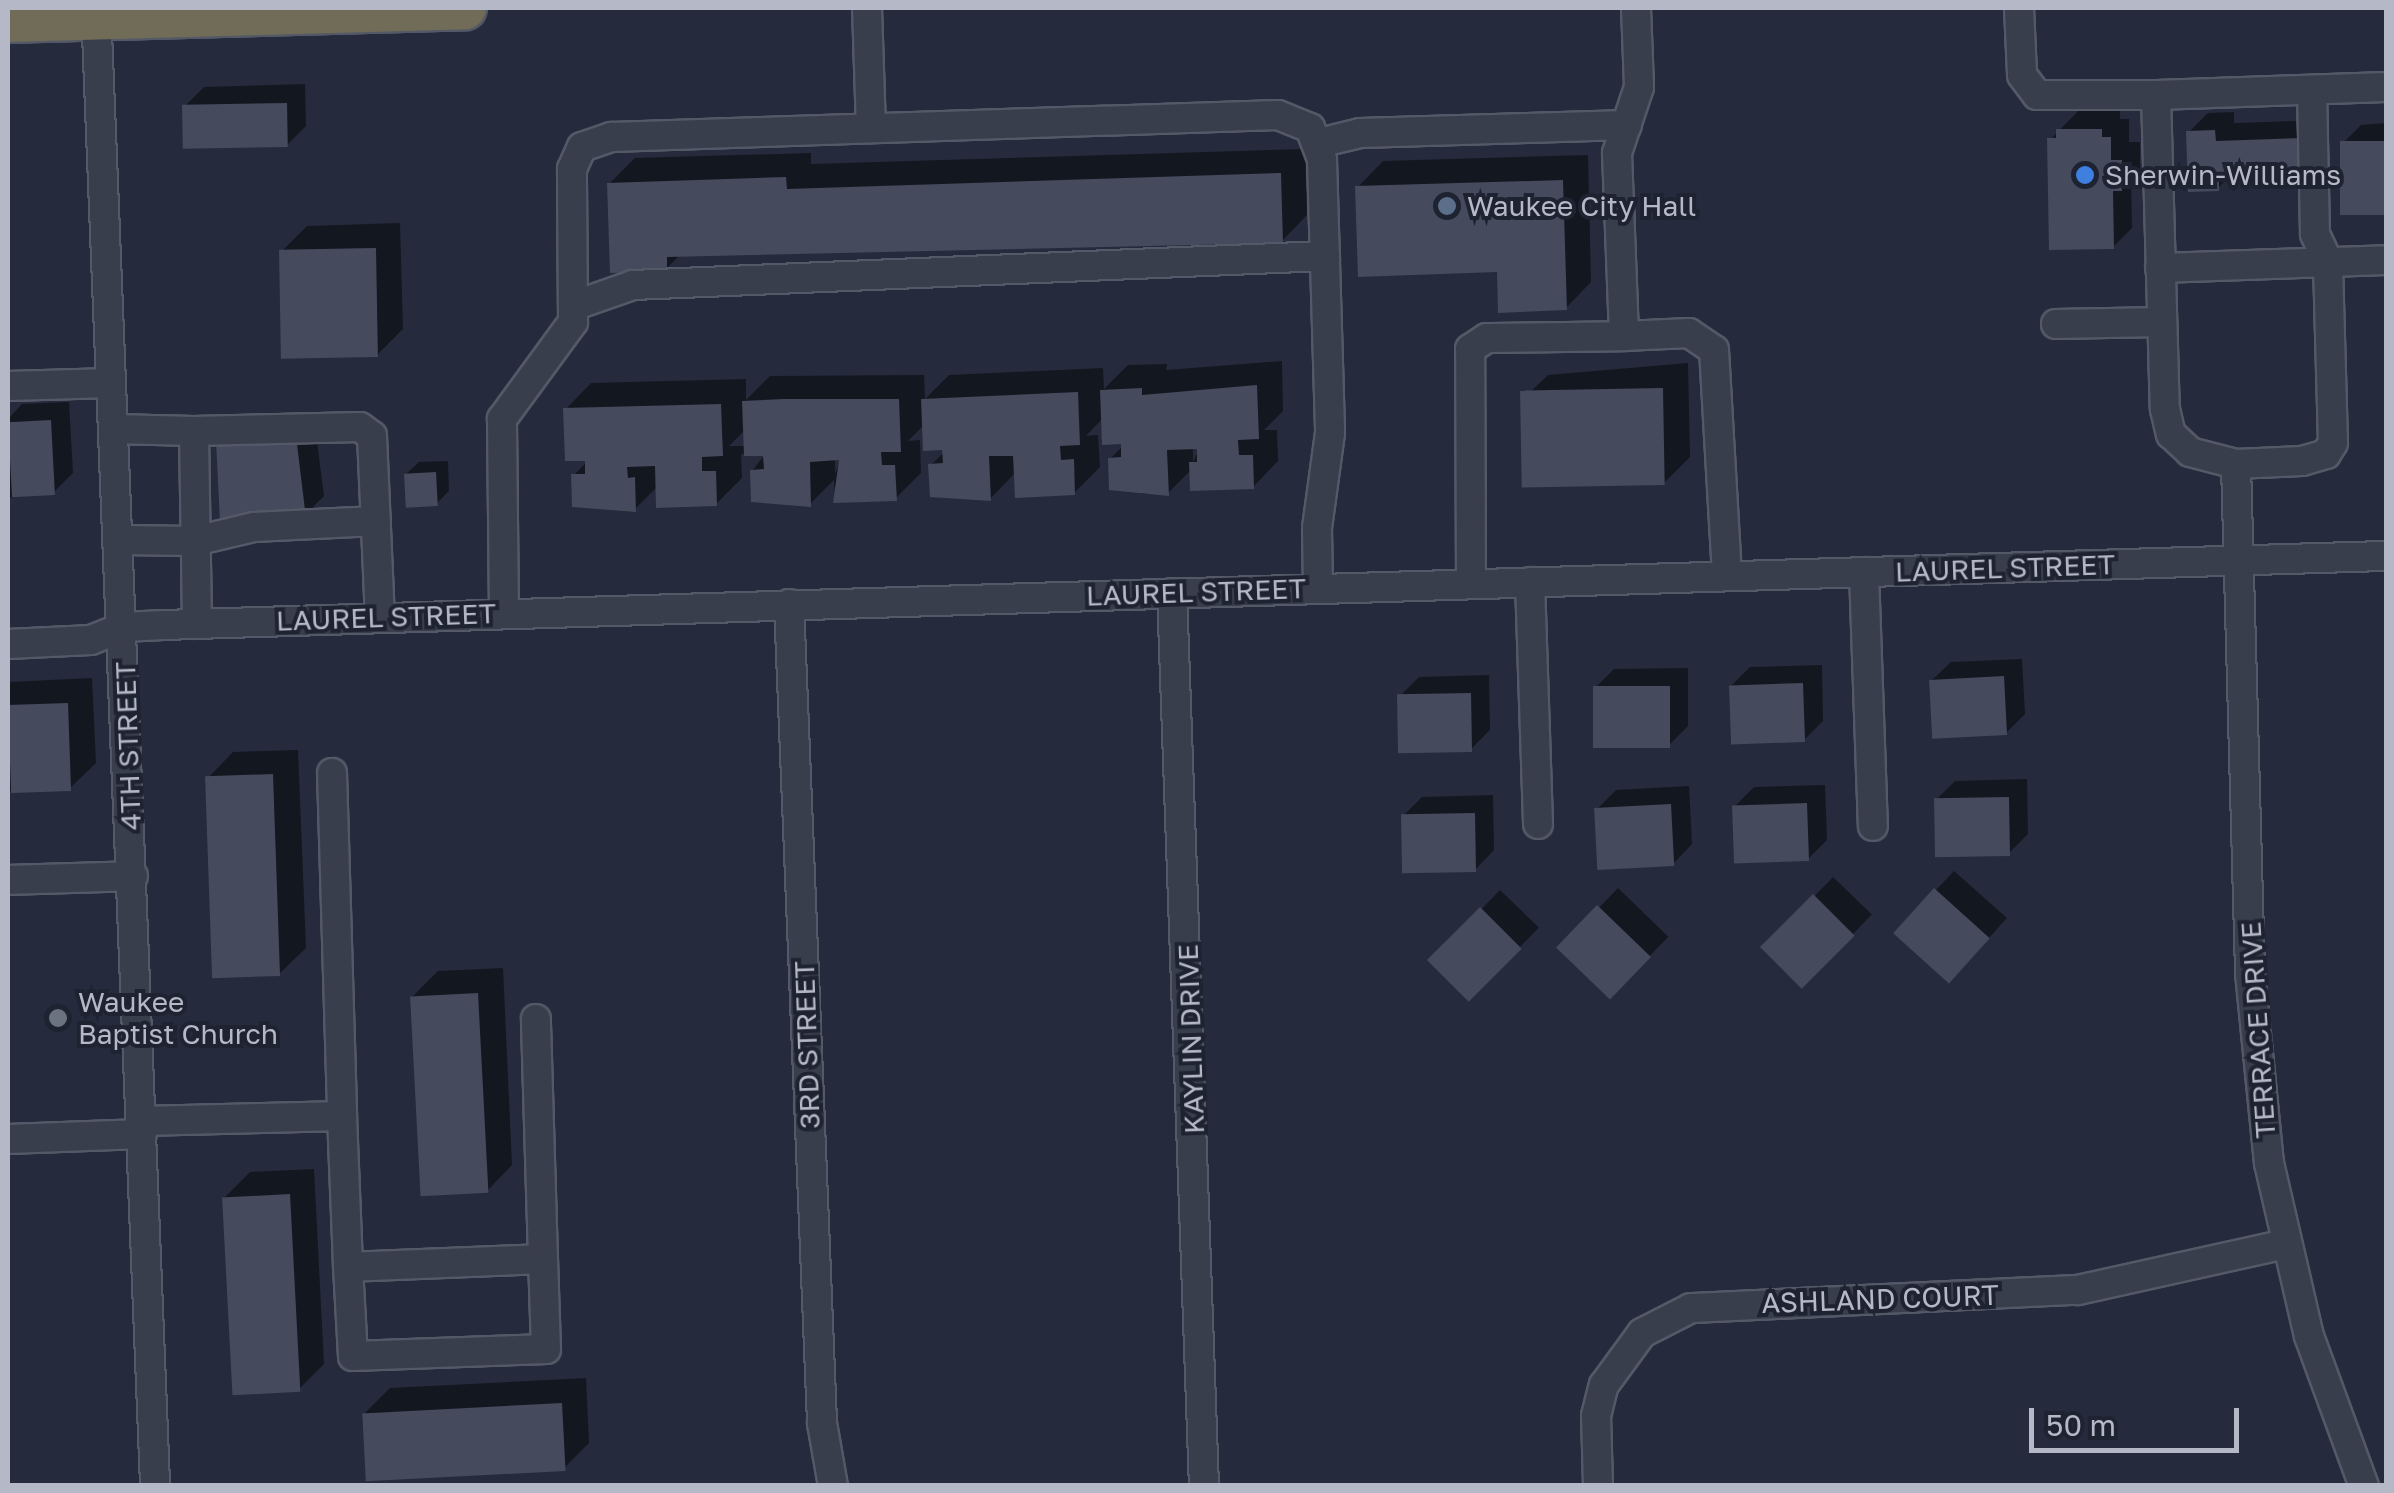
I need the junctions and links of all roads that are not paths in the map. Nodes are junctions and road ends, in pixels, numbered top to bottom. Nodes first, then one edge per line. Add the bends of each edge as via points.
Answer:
1 (466, 8) edge
2 (867, 8) edge
3 (1636, 8) edge
4 (2019, 8) edge
5 (96, 13) edge
6 (8, 21) edge
7 (2386, 87) edge
8 (2312, 90) junction
9 (2156, 94) junction
10 (1627, 125) junction
11 (871, 128) junction
12 (1319, 144) junction
13 (1325, 256) junction
14 (2386, 260) edge
15 (2328, 262) junction
16 (2160, 268) junction
17 (576, 304) junction
18 (2161, 322) junction
19 (2056, 324) dead end
20 (1624, 336) junction
21 (111, 383) junction
22 (8, 386) edge
23 (114, 429) junction
24 (194, 431) junction
25 (2236, 464) junction
26 (376, 521) junction
27 (121, 540) junction
28 (195, 540) junction
29 (2386, 556) edge
30 (2238, 561) junction
31 (1864, 572) junction
32 (1727, 576) junction
33 (1530, 582) junction
34 (1471, 584) junction
35 (1318, 588) junction
36 (1172, 593) junction
37 (789, 604) junction
38 (504, 613) junction
39 (380, 617) junction
40 (197, 624) junction
41 (124, 626) junction
42 (8, 644) edge
43 (332, 773) dead end
44 (1538, 824) dead end
45 (1873, 826) dead end
46 (133, 876) junction
47 (8, 880) edge
48 (536, 1019) dead end
49 (342, 1116) junction
50 (142, 1128) junction
51 (8, 1139) edge
52 (2285, 1244) junction
53 (543, 1259) junction
54 (348, 1267) junction
55 (155, 1486) edge
56 (833, 1486) edge
57 (1204, 1486) edge
58 (1598, 1486) edge
59 (2364, 1486) edge

1 - 5 highway
2 - 11 street
3 - 10 street via 1639,87
4 - 9 street via 2022,76 2037,96
5 - 6 highway
5 - 21 street, 4TH STREET
7 - 8 street
8 - 9 street
8 - 15 street via 2315,234
9 - 16 street
10 - 12 street via 1360,133
10 - 20 street via 1617,153
11 - 12 street via 1278,115 1298,118
11 - 17 street via 611,137 582,147 572,170
12 - 13 street
13 - 17 street via 634,285
13 - 35 street via 1330,433 1317,528
14 - 15 street
15 - 16 street
15 - 25 street via 2333,443 2326,454 2302,460
16 - 18 street
17 - 38 street via 562,342 524,381 502,418
18 - 19 street
18 - 25 street via 2172,434 2190,452
20 - 32 street via 1690,333 1714,350
20 - 34 street via 1488,338 1470,349
21 - 22 street
21 - 23 street, 4TH STREET
23 - 24 street
23 - 27 street, 4TH STREET
24 - 26 street via 360,427 372,436
24 - 28 street
25 - 30 street, TERRACE DRIVE
26 - 28 street via 254,527
26 - 39 street
27 - 28 street
27 - 41 street, 4TH STREET
28 - 40 street
29 - 30 street, LAUREL STREET
30 - 31 street, LAUREL STREET
30 - 52 street, TERRACE DRIVE via 2256,1060
31 - 32 street, LAUREL STREET
31 - 45 street
32 - 33 street, LAUREL STREET
33 - 34 street, LAUREL STREET
33 - 44 street
34 - 35 street, LAUREL STREET
35 - 36 street, LAUREL STREET
36 - 37 street, LAUREL STREET
36 - 57 street, KAYLIN DRIVE
37 - 38 street, LAUREL STREET
37 - 56 street, 3RD STREET via 822,1423
38 - 39 street, LAUREL STREET
39 - 40 street, LAUREL STREET
40 - 41 street, LAUREL STREET
41 - 42 street, LAUREL STREET via 91,640
41 - 46 street, 4TH STREET
43 - 49 street
46 - 47 street
46 - 50 street, 4TH STREET
48 - 53 street
49 - 50 street
49 - 54 street
50 - 51 street
50 - 55 street, 4TH STREET
52 - 58 street, ASHLAND COURT via 2078,1290 1691,1308 1642,1333 1604,1385 1596,1416
52 - 59 street, TERRACE DRIVE via 2309,1336
53 - 54 street
53 - 54 street via 546,1349 353,1356

